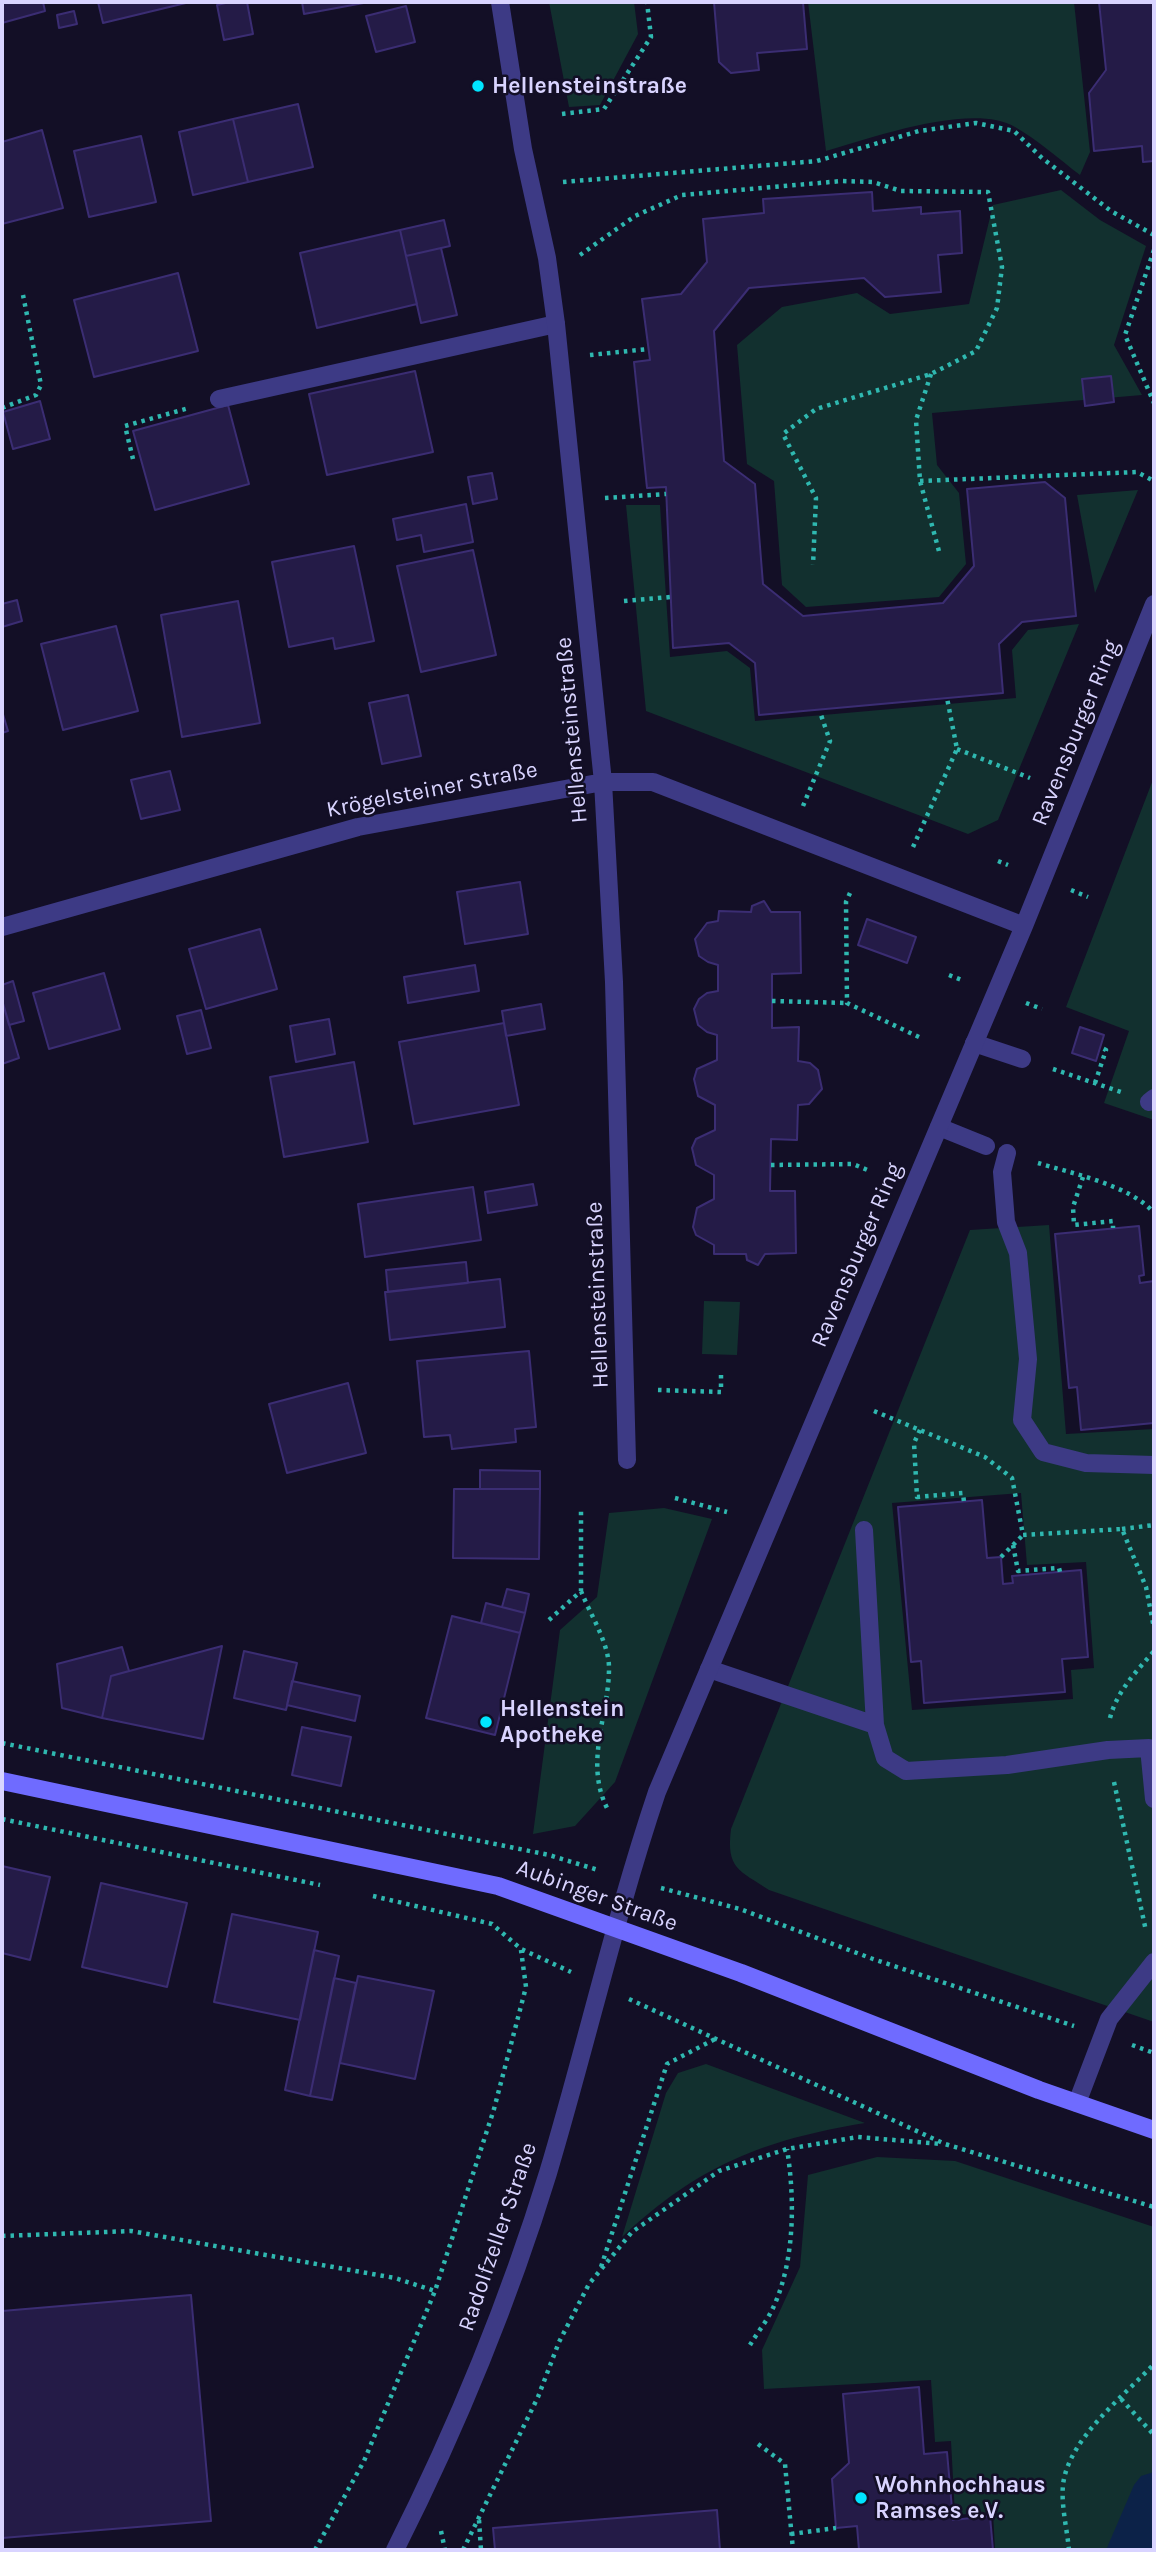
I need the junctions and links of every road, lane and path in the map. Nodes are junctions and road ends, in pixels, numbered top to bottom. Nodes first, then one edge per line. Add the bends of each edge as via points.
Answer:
1 (500, 2) edge
2 (647, 2) edge
3 (562, 114) dead end
4 (563, 182) dead end
5 (1154, 235) edge
6 (1154, 250) edge
7 (547, 258) junction
8 (23, 295) dead end
9 (556, 324) junction
10 (648, 349) dead end
11 (560, 358) junction
12 (931, 374) junction
13 (219, 399) joint
14 (1154, 404) edge
15 (2, 408) edge
16 (133, 459) dead end
17 (920, 481) junction
18 (1154, 481) edge
19 (666, 495) dead end
20 (576, 499) junction
21 (940, 555) dead end
22 (813, 565) dead end
23 (671, 597) dead end
24 (624, 601) dead end
25 (1154, 604) edge
26 (947, 698) dead end
27 (821, 715) dead end
28 (957, 749) junction
29 (1030, 778) dead end
30 (603, 782) junction
31 (920, 830) dead end
32 (791, 836) junction
33 (998, 861) dead end
34 (862, 863) junction
35 (1008, 865) dead end
36 (2, 926) edge
37 (1024, 926) junction
38 (949, 975) dead end
39 (971, 983) dead end
40 (772, 1001) dead end
41 (1018, 1001) dead end
42 (847, 1003) junction
43 (1042, 1009) dead end
44 (921, 1038) dead end
45 (974, 1043) junction
46 (1100, 1047) dead end
47 (1022, 1059) dead end
48 (1060, 1071) dead end
49 (1096, 1083) junction
50 (1151, 1100) edge
51 (939, 1127) junction
52 (986, 1146) dead end
53 (1007, 1153) dead end
54 (1029, 1160) dead end
55 (771, 1165) dead end
56 (870, 1171) dead end
57 (1083, 1177) junction
58 (1154, 1213) edge
59 (1113, 1228) dead end
60 (721, 1370) dead end
61 (625, 1388) junction
62 (874, 1411) dead end
63 (920, 1430) junction
64 (627, 1460) dead end
65 (1154, 1465) edge
66 (675, 1498) dead end
67 (964, 1502) dead end
68 (581, 1507) dead end
69 (727, 1511) dead end
70 (1154, 1525) edge
71 (1122, 1529) junction
72 (864, 1530) dead end
73 (1023, 1535) junction
74 (1013, 1545) junction
75 (1001, 1557) dead end
76 (1060, 1572) dead end
77 (581, 1591) junction
78 (549, 1620) dead end
79 (1154, 1628) edge
80 (709, 1669) junction
81 (875, 1725) junction
82 (2, 1743) edge
83 (2, 1781) edge
84 (1154, 1799) edge
85 (607, 1808) dead end
86 (2, 1819) edge
87 (628, 1879) junction
88 (323, 1886) dead end
89 (364, 1894) dead end
90 (615, 1928) junction
91 (521, 1949) junction
92 (1154, 1962) edge
93 (600, 1985) junction
94 (1102, 2035) junction
95 (715, 2039) junction
96 (1154, 2053) edge
97 (1077, 2103) junction
98 (1154, 2130) edge
99 (945, 2144) junction
100 (787, 2149) junction
101 (1154, 2207) edge
102 (2, 2236) edge
103 (600, 2272) junction
104 (435, 2291) junction
105 (750, 2344) dead end
106 (1154, 2364) edge
107 (1121, 2399) junction
108 (1154, 2435) edge
109 (758, 2444) dead end
110 (479, 2519) junction
111 (836, 2528) dead end
112 (791, 2534) junction
113 (315, 2550) edge
114 (395, 2550) edge
115 (463, 2550) edge
116 (481, 2550) edge
117 (793, 2550) edge
118 (1069, 2550) edge

1 - 7 street, Hellensteinstraße via 523,149
2 - 3 path via 651,37 604,109
4 - 5 path via 817,161 919,131 976,123 1014,131 1111,211
6 - 14 path via 1125,335
7 - 9 street, Hellensteinstraße
7 - 12 path via 580,255 635,216 682,195 842,181 873,182 901,191 988,192 1002,267 997,308 976,351
8 - 15 path via 41,385 36,395
9 - 11 street, Hellensteinstraße
9 - 13 street
10 - 11 path
11 - 20 street, Hellensteinstraße
12 - 17 path via 916,420
12 - 22 path via 816,409 783,433 816,498
13 - 16 path via 125,426
17 - 18 path via 1137,472
17 - 21 path
19 - 20 path
20 - 30 street, Hellensteinstraße
23 - 24 path
25 - 37 street, Ravensburger Ring
26 - 28 path
27 - 32 path via 830,741
28 - 29 path
28 - 31 path
30 - 32 street, Krögelsteiner Straße via 653,782
30 - 36 street, Krögelsteiner Straße via 358,827
30 - 61 street, Hellensteinstraße via 614,982
32 - 34 street, Krögelsteiner Straße
33 - 35 path
34 - 37 street, Krögelsteiner Straße
34 - 42 path via 846,902
37 - 45 street, Ravensburger Ring
38 - 39 path
40 - 42 path
41 - 43 path
42 - 44 path
45 - 47 street
45 - 51 street, Ravensburger Ring
46 - 49 path via 1107,1050
48 - 49 path
49 - 50 path
51 - 52 street
51 - 80 street, Ravensburger Ring
53 - 65 street via 1002,1172 1006,1222 1018,1253 1028,1359 1022,1420 1043,1452 1086,1462
54 - 57 path
55 - 56 path via 853,1164
57 - 58 path via 1147,1204
57 - 59 path via 1073,1207 1074,1225 1113,1221
60 - 61 path via 721,1392
61 - 64 street, Hellensteinstraße
62 - 63 path
63 - 67 path via 914,1443 917,1497 963,1493
63 - 73 path via 985,1457 1012,1478
66 - 69 path
68 - 77 path
70 - 71 path
71 - 73 path
71 - 79 path via 1146,1587
72 - 81 street
73 - 74 path
74 - 75 path
74 - 76 path via 1018,1571 1059,1568
77 - 78 path
77 - 85 path via 608,1655 596,1753
80 - 81 street
80 - 87 street, Ravensburger Ring via 657,1792
81 - 84 street via 885,1758 906,1771 1007,1765 1149,1748
82 - 87 path, Aubinger Straße via 549,1855
83 - 90 main road, Aubinger Straße via 498,1886
86 - 88 path
87 - 90 street, Ravensburger Ring
87 - 94 path, Aubinger Straße via 740,1909 873,1959
89 - 91 path via 492,1924
90 - 93 street, Radolfzeller Straße
90 - 97 main road, Aubinger Straße
91 - 93 path
91 - 104 path via 526,1987 494,2109
92 - 94 street via 1127,1993
93 - 95 path
93 - 114 street, Radolfzeller Straße via 547,2176 508,2293 436,2468
94 - 96 path, Aubinger Straße
94 - 97 street
95 - 99 path
95 - 103 path via 667,2064
97 - 98 main road, Aubinger Straße
99 - 100 path via 858,2137
99 - 101 path
100 - 103 path via 719,2171 632,2232
100 - 105 path via 792,2183 788,2259 774,2308
102 - 104 path via 131,2231 395,2278
103 - 110 path via 558,2342 538,2397
104 - 113 path via 364,2460
106 - 107 path
107 - 108 path
107 - 118 path via 1068,2462 1063,2486
109 - 112 path via 785,2464
110 - 115 path
110 - 116 path
111 - 112 path
112 - 117 path

